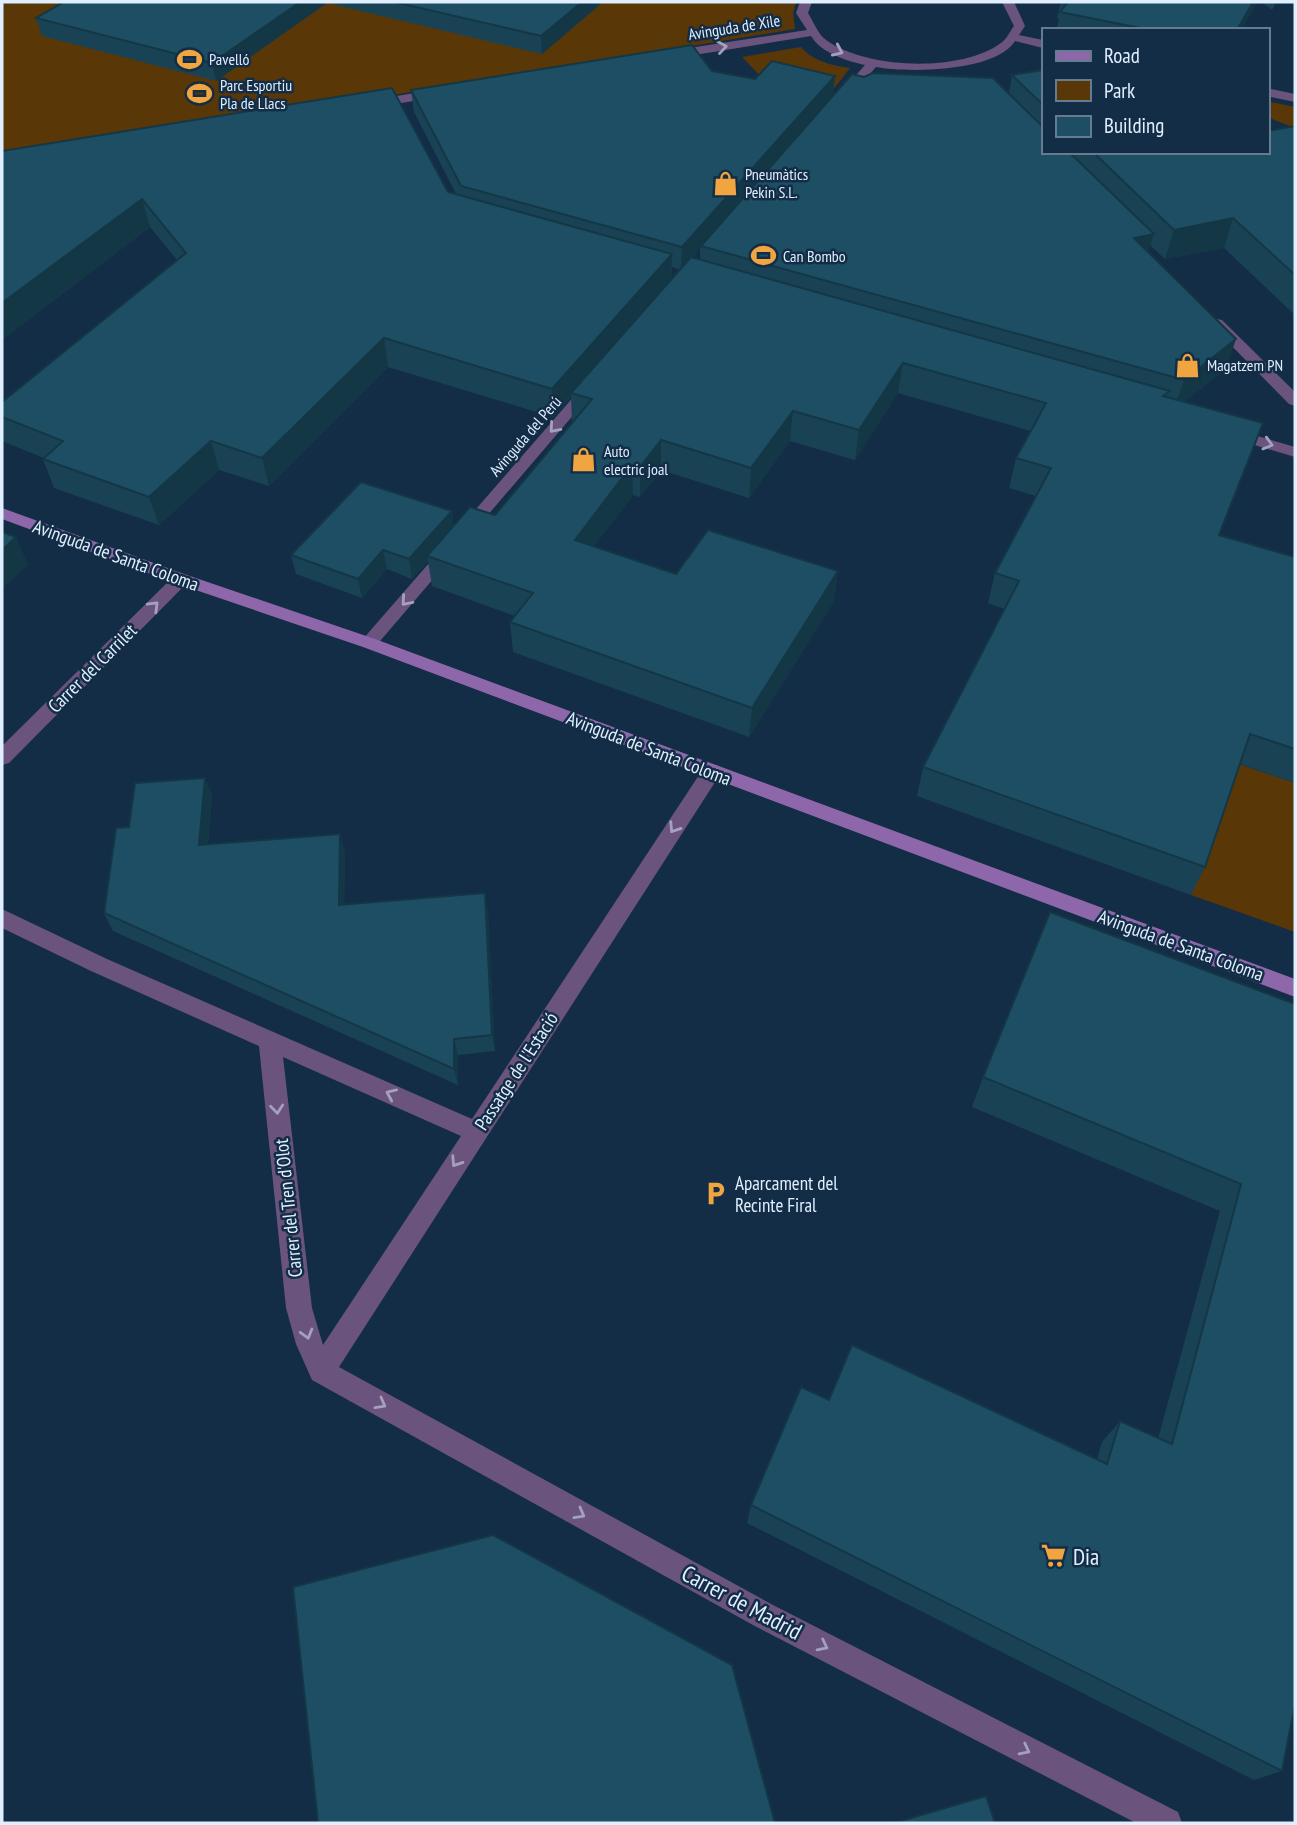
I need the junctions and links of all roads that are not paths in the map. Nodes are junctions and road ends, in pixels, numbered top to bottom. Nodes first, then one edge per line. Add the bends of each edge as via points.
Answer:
1 (806, 2) edge
2 (1007, 2) edge
3 (810, 33) junction
4 (1016, 38) junction
5 (1042, 44) edge
6 (655, 58) edge
7 (873, 63) junction
8 (452, 91) edge
9 (1269, 92) edge
10 (1295, 98) edge
11 (357, 107) edge
12 (829, 112) edge
13 (1209, 315) edge
14 (594, 382) edge
15 (1295, 401) edge
16 (1216, 429) edge
17 (1295, 452) edge
18 (2, 513) edge
19 (181, 579) junction
20 (369, 643) junction
21 (2, 758) edge
22 (712, 771) junction
23 (2, 918) edge
24 (1295, 988) edge
25 (270, 1041) junction
26 (476, 1132) junction
27 (321, 1370) junction
28 (1167, 1823) edge

1 - 3 street via 802,13
2 - 4 street via 1018,15
6 -> 3 street, Avinguda de Xile
3 -> 7 street via 833,49
4 - 5 street
4 - 7 street via 962,69
7 - 12 street
8 - 11 street via 401,106
9 - 10 street
13 - 15 street
14 -> 20 street, Avinguda del Perú
16 -> 17 street
18 - 19 main road, Avinguda de Santa Coloma
19 - 20 main road, Avinguda de Santa Coloma
21 -> 19 street, Carrer del Carrilet
20 - 22 main road, Avinguda de Santa Coloma
22 - 24 main road, Avinguda de Santa Coloma
22 -> 26 street, Passatge de l'Estació
23 - 25 street
26 -> 25 street
25 -> 27 street, Carrer del Tren d'Olot via 299,1308
26 -> 27 street, Passatge de l'Estació
27 -> 28 street, Carrer de Madrid via 763,1615

